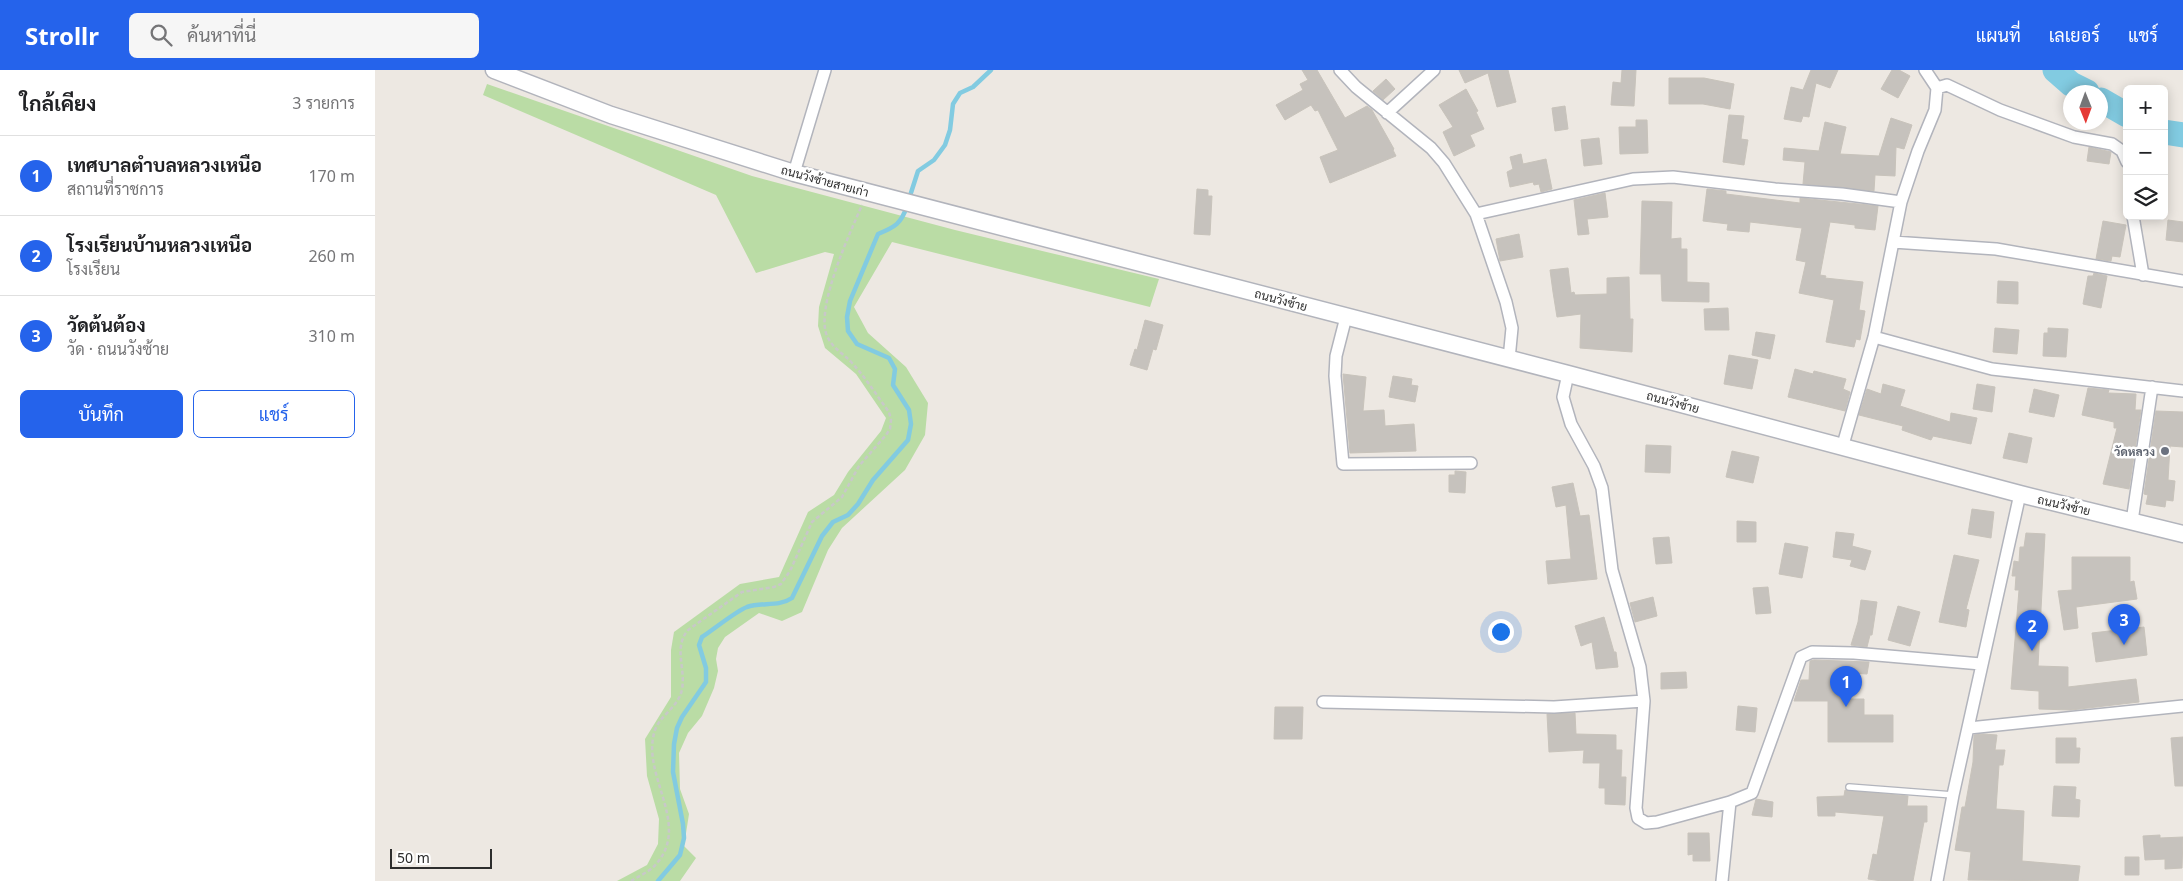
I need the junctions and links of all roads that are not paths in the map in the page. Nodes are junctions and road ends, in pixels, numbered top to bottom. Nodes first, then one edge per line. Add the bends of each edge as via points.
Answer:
1 (494, 70) edge
2 (825, 70) edge
3 (1340, 70) edge
4 (1433, 70) edge
5 (1925, 70) edge
6 (514, 73) edge
7 (1937, 88) junction
8 (1387, 112) junction
9 (2123, 153) edge
10 (794, 173) junction
11 (1901, 202) junction
12 (1476, 214) junction
13 (2134, 220) edge
14 (1893, 242) junction
15 (1163, 269) joint
16 (2143, 275) junction
17 (2183, 281) edge
18 (1345, 316) junction
19 (1874, 337) junction
20 (1509, 359) junction
21 (1568, 374) junction
22 (2152, 387) junction
23 (2183, 391) edge
24 (1842, 448) junction
25 (1471, 463) dead end
26 (2020, 494) junction
27 (2132, 521) junction
28 (2183, 534) edge
29 (1981, 664) junction
30 (1644, 701) junction
31 (1323, 702) dead end
32 (2183, 706) edge
33 (1969, 728) junction
34 (1849, 787) dead end
35 (1953, 795) junction
36 (1730, 802) junction
37 (1722, 881) edge
38 (1937, 881) edge

1 - 6 main road, ถนนวังซ้ายสายเก่า
2 - 10 street
3 - 8 street
4 - 8 street
5 - 7 street
6 - 10 main road, ถนนวังซ้ายสายเก่า via 611,115
7 - 9 street via 1947,85 2000,110 2074,137 2112,144
7 - 11 street via 1935,110
8 - 12 street via 1431,148
10 - 15 main road, ถนนวังซ้ายสายเก่า
11 - 12 street via 1673,177 1633,179
11 - 14 street
12 - 20 street via 1512,328
13 - 16 street
14 - 16 street via 1996,249
14 - 19 street
15 - 18 main road, ถนนวังซ้าย
16 - 17 street
18 - 20 main road, ถนนวังซ้าย
18 - 25 street via 1336,362 1343,464
19 - 22 street via 1992,369
19 - 24 street
20 - 21 main road, ถนนวังซ้าย
21 - 24 main road, ถนนวังซ้าย
21 - 30 street via 1563,397 1571,424 1602,488 1612,570 1639,667
22 - 23 street
22 - 27 street
24 - 26 main road, ถนนวังซ้าย
26 - 27 main road, ถนนวังซ้าย
26 - 29 street
27 - 28 main road, ถนนวังซ้าย
29 - 33 street
29 - 36 street via 1854,653 1812,652 1801,657 1751,794
30 - 31 street via 1554,707
30 - 36 street via 1636,808 1638,818 1646,823 1657,822
32 - 33 street
33 - 35 street
34 - 35 lane
35 - 38 street
36 - 37 street

